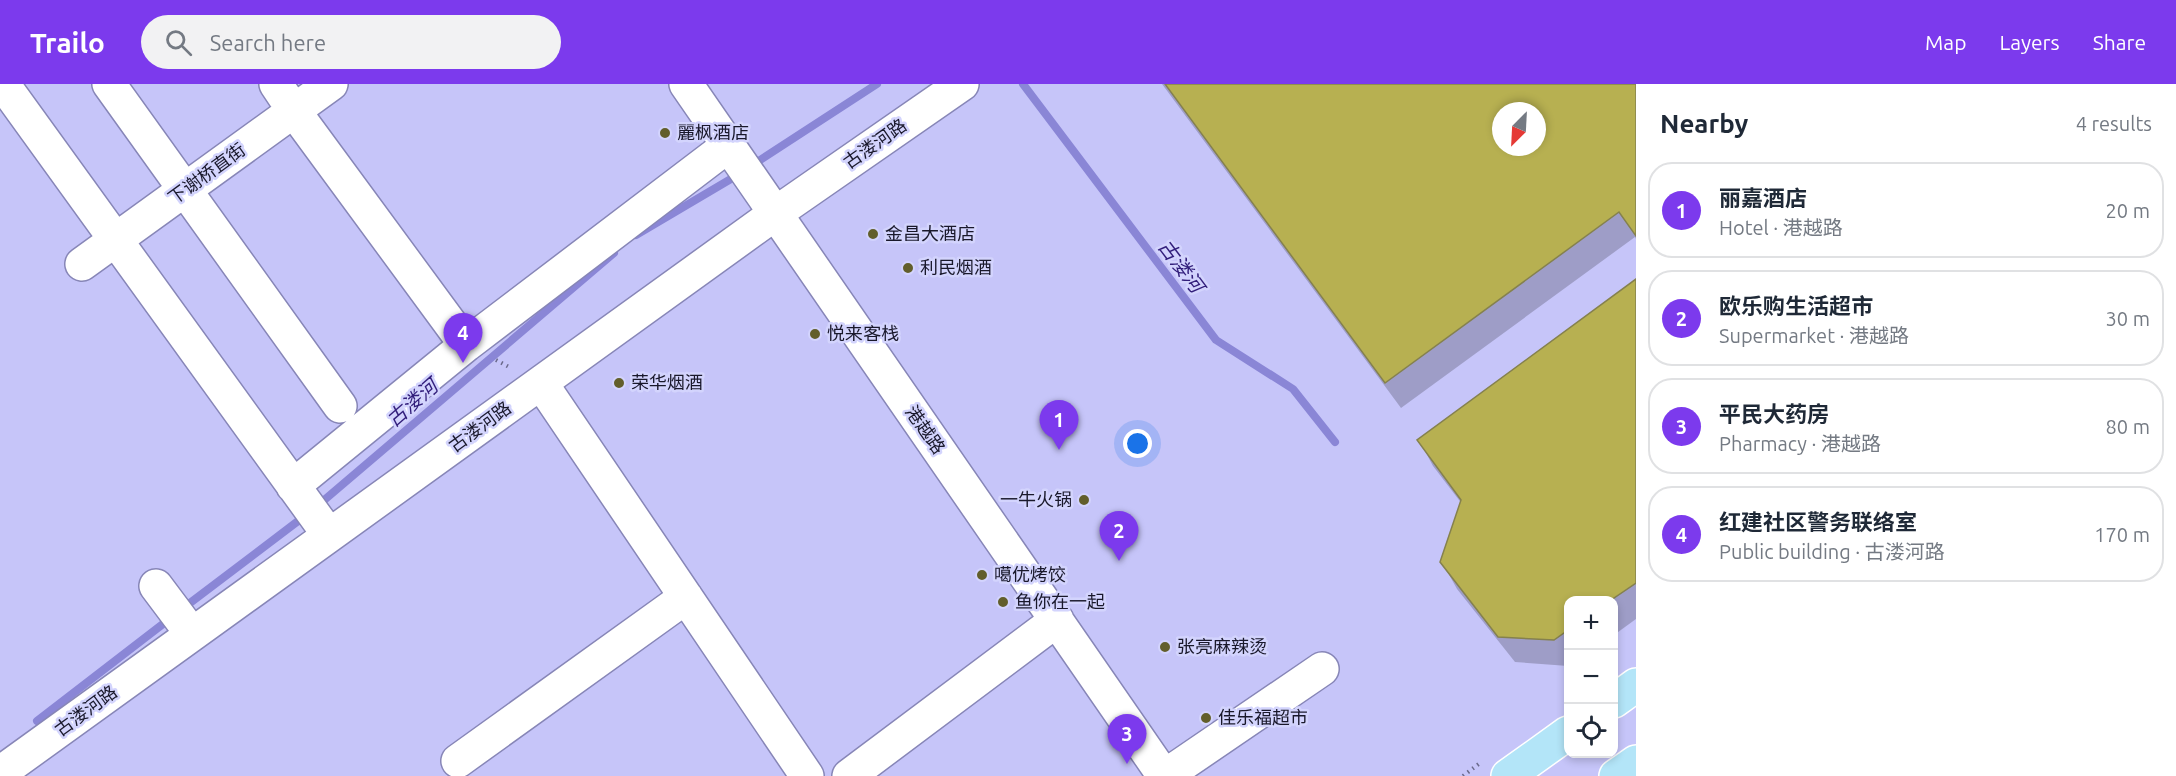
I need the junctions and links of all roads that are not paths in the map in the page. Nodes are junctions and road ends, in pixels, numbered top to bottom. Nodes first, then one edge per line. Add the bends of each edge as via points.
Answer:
1 (3, 84) edge
2 (109, 84) edge
3 (276, 84) edge
4 (331, 84) edge
5 (686, 84) edge
6 (962, 84) edge
7 (294, 111) junction
8 (740, 161) junction
9 (185, 190) junction
10 (776, 213) junction
11 (116, 240) junction
12 (82, 264) dead end
13 (466, 345) junction
14 (541, 383) junction
15 (340, 406) dead end
16 (312, 511) junction
17 (161, 593) dead end
18 (686, 597) junction
19 (1057, 620) junction
20 (189, 631) junction
21 (1322, 669) dead end
22 (1636, 685) edge
23 (1618, 698) edge
24 (1564, 737) edge
25 (458, 761) dead end
26 (1636, 762) edge
27 (0, 773) edge
28 (807, 776) edge
29 (849, 776) edge
30 (1164, 776) edge
31 (1508, 776) edge
32 (1616, 776) edge

1 - 11 street
2 - 9 street
3 - 7 street
4 - 7 street, 下谢桥直街
5 - 8 street, 港越路
6 - 10 street, 古溇河路
7 - 9 street, 下谢桥直街
7 - 13 street
8 - 10 street, 港越路
8 - 13 street
9 - 11 street, 下谢桥直街
9 - 15 street
10 - 14 street, 古溇河路
10 - 19 street, 港越路
11 - 12 street, 下谢桥直街
11 - 16 street
13 - 16 street
14 - 16 street, 古溇河路
14 - 18 street
16 - 20 street, 古溇河路
17 - 20 street
18 - 25 street
18 - 28 street
19 - 29 street
19 - 30 street, 港越路
20 - 27 street, 古溇河路
21 - 30 street
22 - 23 main road
24 - 31 main road
26 - 32 main road

